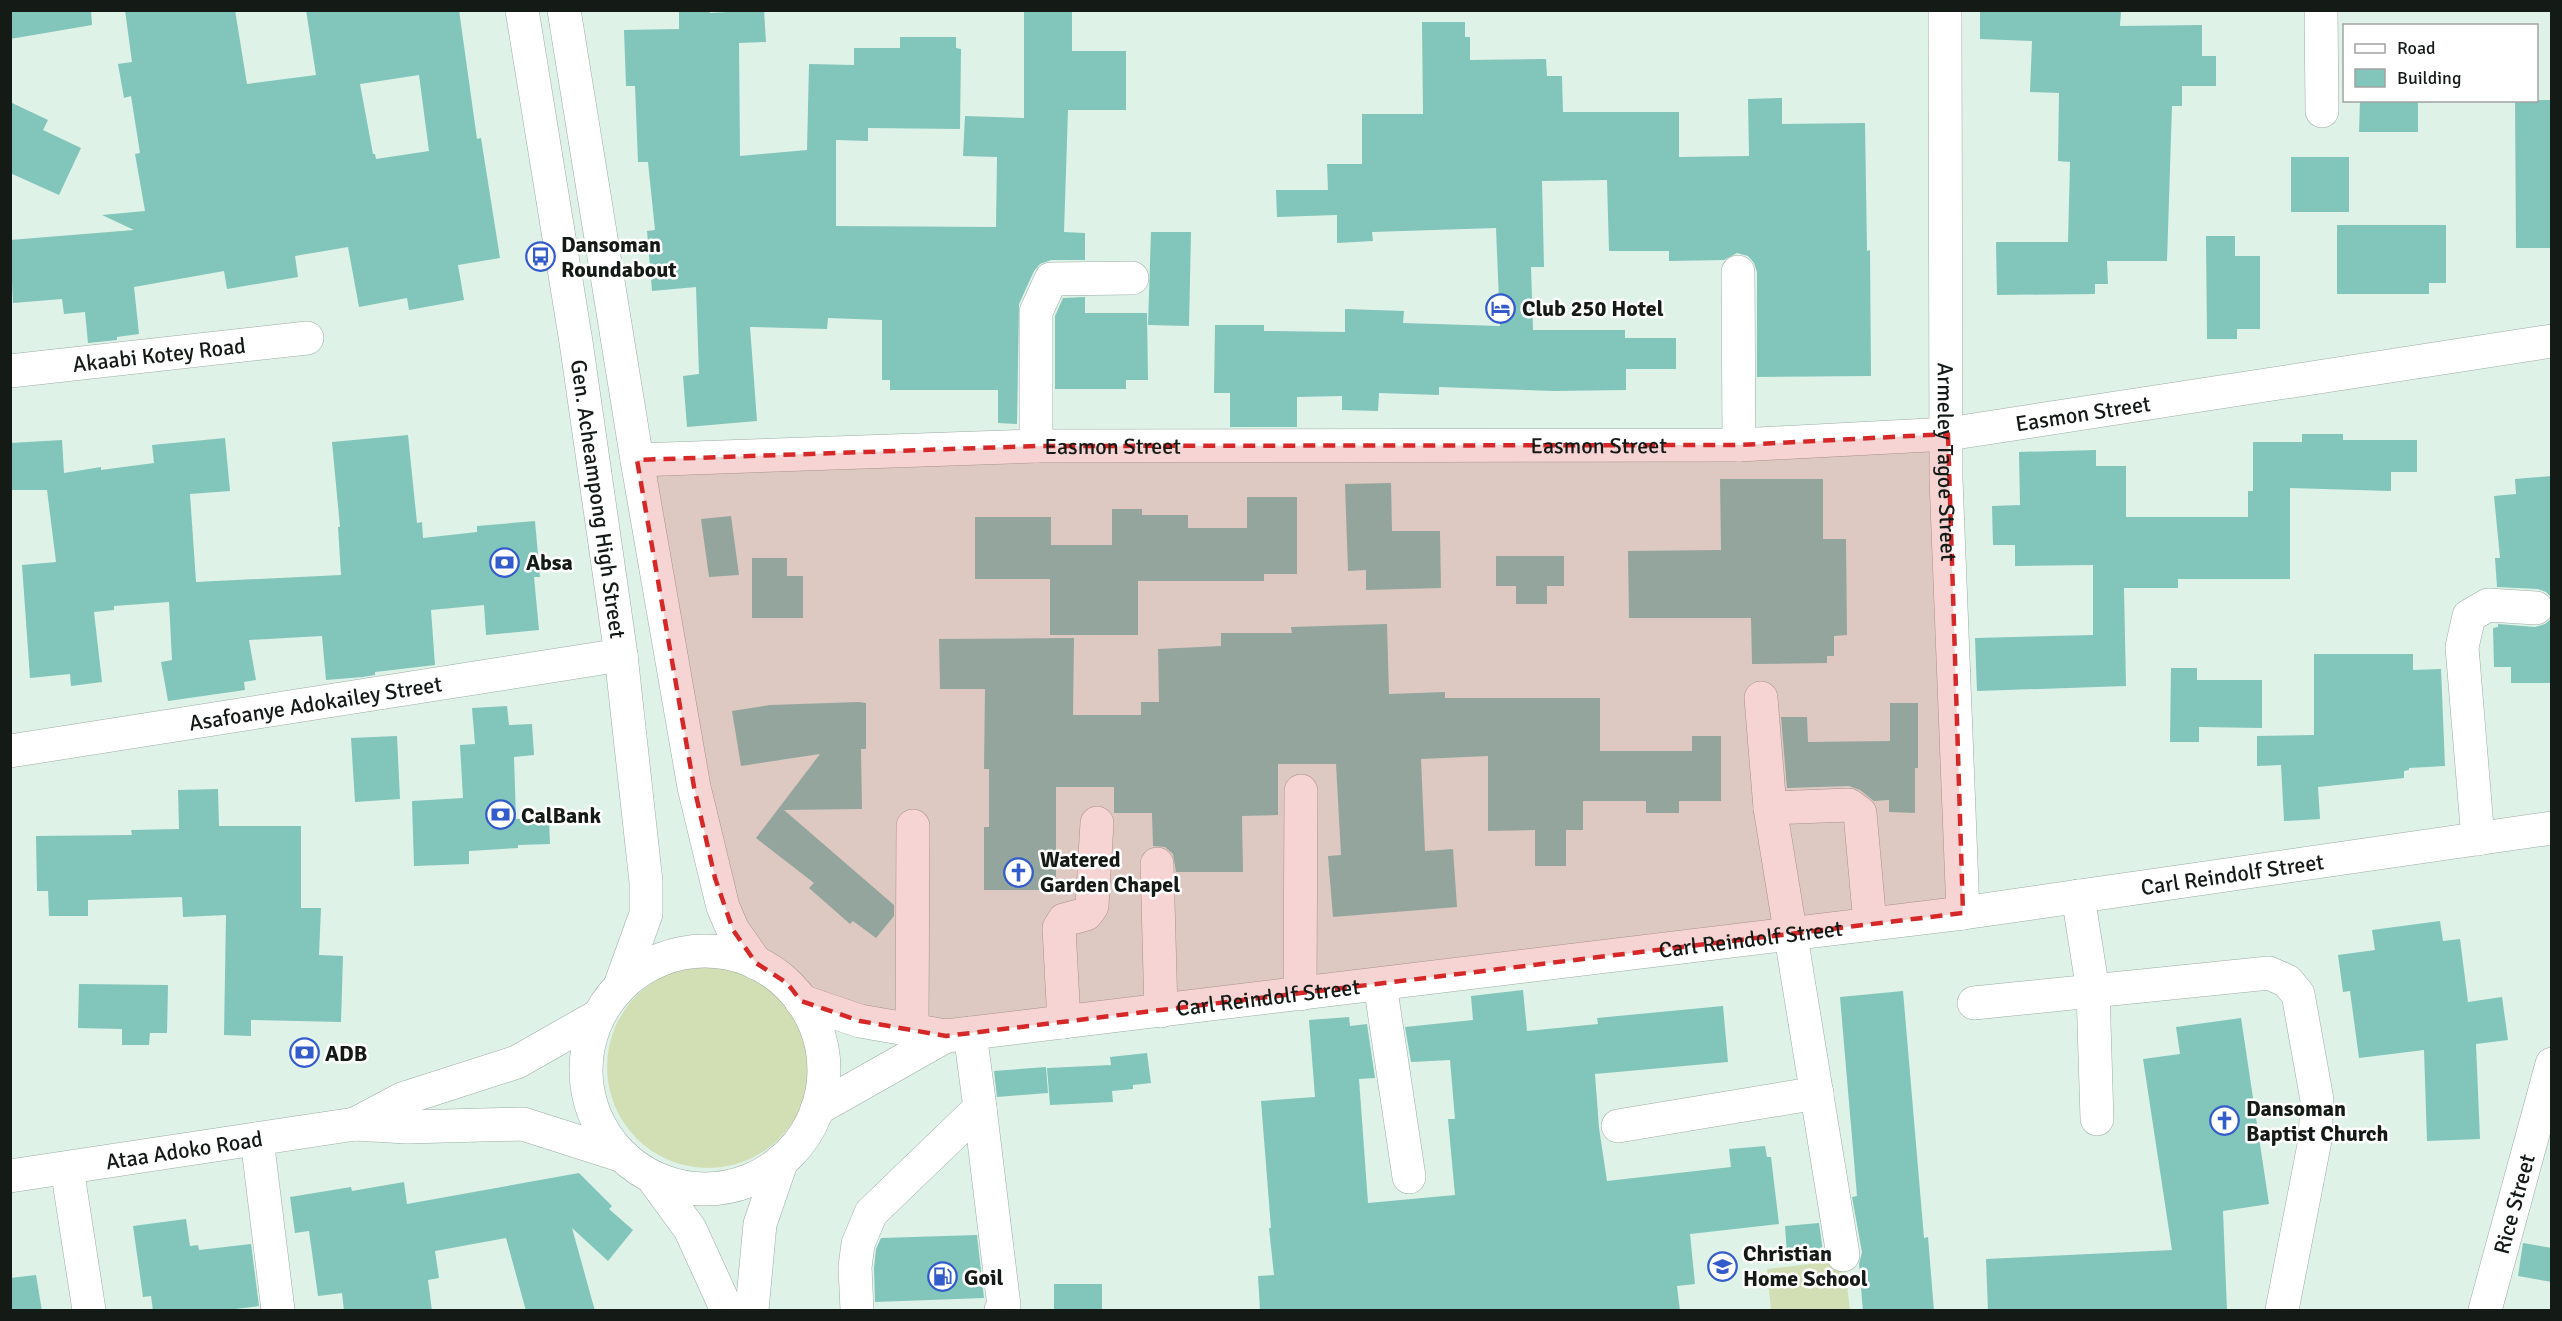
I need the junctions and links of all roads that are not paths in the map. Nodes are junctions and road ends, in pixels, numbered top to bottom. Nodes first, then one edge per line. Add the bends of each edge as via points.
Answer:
1 (522, 10) edge
2 (564, 10) edge
3 (1945, 10) edge
4 (2321, 10) edge
5 (2322, 111) dead end
6 (1738, 272) dead end
7 (1132, 278) dead end
8 (307, 338) dead end
9 (2552, 341) edge
10 (10, 371) edge
11 (1948, 435) junction
12 (1739, 445) junction
13 (1036, 446) junction
14 (637, 460) junction
15 (2536, 608) dead end
16 (621, 655) junction
17 (1761, 698) dead end
18 (10, 751) edge
19 (1301, 790) dead end
20 (1770, 808) junction
21 (1097, 823) dead end
22 (913, 826) dead end
23 (2552, 828) edge
24 (2478, 839) junction
25 (1157, 864) dead end
26 (2078, 896) junction
27 (1964, 913) junction
28 (1870, 924) junction
29 (1790, 933) junction
30 (756, 963) junction
31 (1380, 984) junction
32 (620, 986) junction
33 (2093, 991) junction
34 (1300, 994) junction
35 (801, 1001) junction
36 (1974, 1003) dead end
37 (1161, 1011) junction
38 (598, 1016) junction
39 (1064, 1022) junction
40 (912, 1028) junction
41 (958, 1034) junction
42 (2552, 1064) edge
43 (1816, 1093) junction
44 (980, 1108) junction
45 (817, 1109) junction
46 (2097, 1119) dead end
47 (356, 1124) junction
48 (1618, 1126) dead end
49 (257, 1139) junction
50 (620, 1155) junction
51 (782, 1160) junction
52 (67, 1168) junction
53 (10, 1176) edge
54 (652, 1177) junction
55 (1409, 1177) dead end
56 (1843, 1255) dead end
57 (89, 1311) edge
58 (278, 1311) edge
59 (727, 1311) edge
60 (752, 1311) edge
61 (857, 1311) edge
62 (1001, 1311) edge
63 (2282, 1311) edge
64 (2485, 1311) edge

1 - 16 street, Gen. Acheampong High Street via 576,342
2 - 14 street, Gen. Acheampong High Street
3 - 11 street, Armeley Tagoe Street
4 - 5 street
6 - 12 street
7 - 13 street via 1051,279 1036,312
8 - 10 street, Akaabi Kotey Road
9 - 11 street, Easmon Street
11 - 12 street, Easmon Street
11 - 27 street, Armeley Tagoe Street via 1946,479
12 - 13 street, Easmon Street
13 - 14 street, Easmon Street
14 - 30 street, Gen. Acheampong High Street via 693,787 723,907 733,930
15 - 24 street via 2488,605 2469,616 2465,629 2462,647
16 - 18 street, Asafoanye Adokailey Street
16 - 32 street, Gen. Acheampong High Street via 646,882 646,914
17 - 20 street
19 - 34 street
20 - 28 street via 1849,805 1860,813
20 - 29 street
21 - 39 street via 1092,906 1086,914 1064,920 1059,928
22 - 40 street
23 - 24 street, Carl Reindolf Street
24 - 26 street, Carl Reindolf Street
25 - 37 street
26 - 27 street, Carl Reindolf Street
26 - 33 street
27 - 28 street, Carl Reindolf Street
28 - 29 street, Carl Reindolf Street
29 - 31 street, Carl Reindolf Street
29 - 43 street
30 - 32 street via 721,952 684,953 649,964
30 - 35 street via 786,983
31 - 34 street, Carl Reindolf Street
31 - 55 street
32 - 38 street
33 - 36 street
33 - 46 street
33 - 63 street via 2269,973 2287,981 2298,994 2317,1100 2315,1140
34 - 37 street, Carl Reindolf Street
35 - 40 street, Carl Reindolf Street via 860,1021
35 - 45 street via 809,1011 822,1046 824,1083
37 - 39 street, Carl Reindolf Street
38 - 47 street, Ataa Adoko Road via 517,1062 402,1099
38 - 50 street via 586,1052 586,1089 598,1125
39 - 41 street, Carl Reindolf Street
40 - 41 street, Carl Reindolf Street
41 - 44 street
41 - 45 street, Carl Reindolf Street
42 - 64 street, Rice Street
43 - 48 street
43 - 56 street
44 - 61 street via 871,1213 858,1244
44 - 62 street via 1004,1306
45 - 51 street via 793,1151
47 - 49 street, Ataa Adoko Road
47 - 50 street, Ataa Adoko Road via 523,1124
49 - 52 street, Ataa Adoko Road
49 - 58 street
50 - 54 street
51 - 54 street via 764,1174 729,1187 690,1188
51 - 60 street via 760,1224
52 - 53 street, Ataa Adoko Road
52 - 57 street
54 - 59 street via 690,1229

